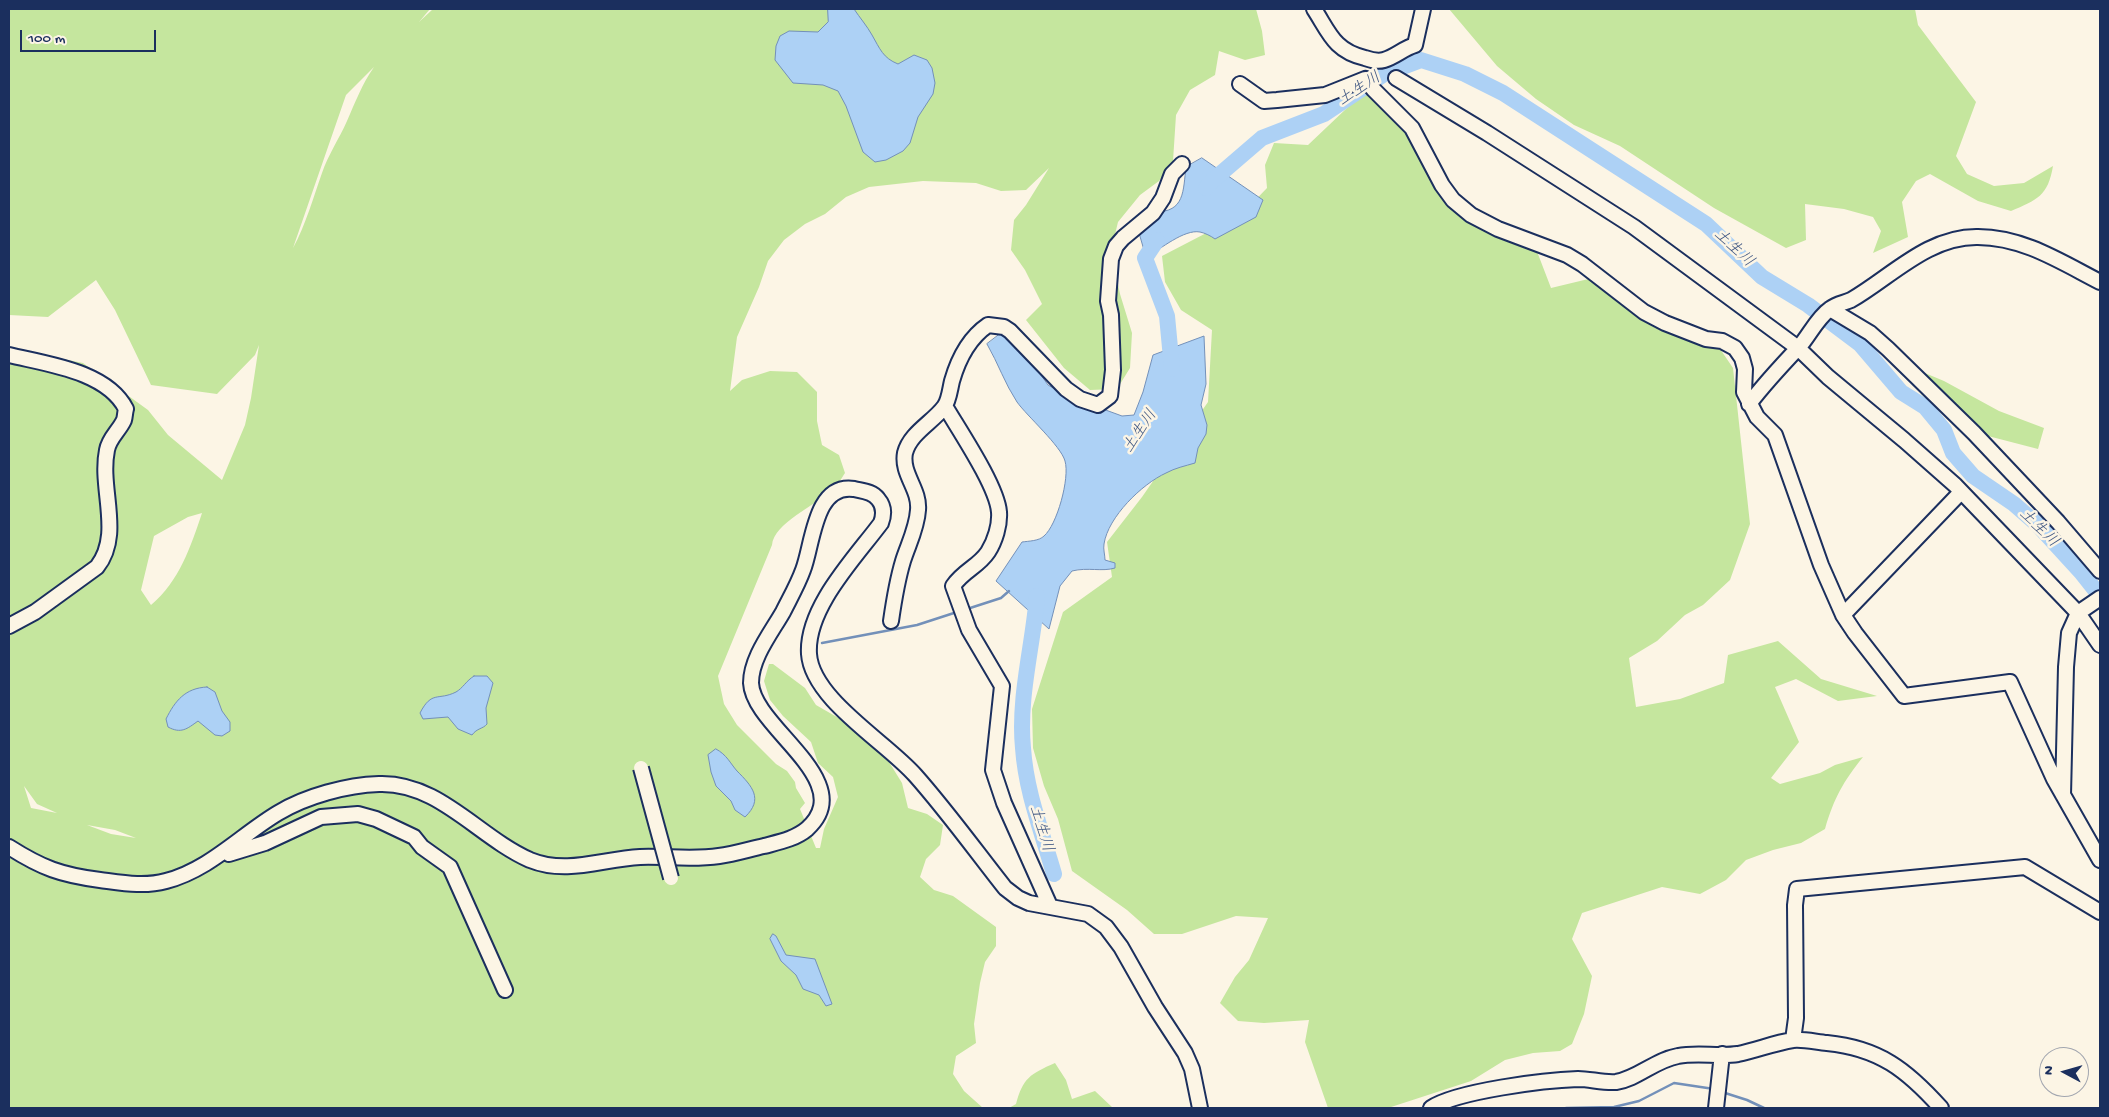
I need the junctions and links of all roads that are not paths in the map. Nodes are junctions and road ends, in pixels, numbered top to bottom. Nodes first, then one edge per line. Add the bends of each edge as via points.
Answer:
1 (1314, 9) edge
2 (1423, 9) edge
3 (1385, 60) junction
4 (1395, 77) junction
5 (1240, 84) dead end
6 (1374, 90) junction
7 (1182, 164) dead end
8 (2100, 282) edge
9 (1830, 309) junction
10 (1798, 348) junction
11 (9, 355) edge
12 (1749, 404) junction
13 (945, 406) junction
14 (1962, 492) junction
15 (2100, 571) edge
16 (2095, 602) edge
17 (2078, 613) junction
18 (1843, 615) junction
19 (891, 621) dead end
20 (9, 626) edge
21 (2100, 645) edge
22 (641, 768) dead end
23 (2063, 794) junction
24 (9, 846) edge
25 (214, 858) junction
26 (2100, 860) edge
27 (671, 878) dead end
28 (1050, 906) junction
29 (2100, 912) edge
30 (505, 990) dead end
31 (1793, 1040) junction
32 (1722, 1054) junction
33 (1200, 1108) edge
34 (1430, 1108) edge
35 (1716, 1108) edge
36 (1941, 1108) edge

1 - 3 street via 1334,42 1351,55
2 - 3 street via 1415,45
3 - 4 street
4 - 6 street
4 - 10 street via 1634,227
5 - 6 street via 1264,101 1324,95 1366,79
6 - 12 street via 1412,128 1442,185 1453,200 1471,214 1498,229 1582,264 1644,312 1665,323 1736,348 1745,369 1744,392
7 - 13 street via 1172,174 1153,213 1120,242 1111,259 1108,301 1112,315 1114,370 1110,396 1098,405 1080,399 1056,380 1010,331 988,325 970,341 953,376
8 - 9 street via 2044,252 2011,240 1977,237 1954,240 1928,250 1850,300
9 - 10 street
9 - 15 street via 1888,348 2052,515
10 - 12 street
10 - 14 street
11 - 20 street via 80,372 117,395 126,409 124,421 107,449 104,474 110,523 104,558 97,567 35,612
12 - 18 street via 1775,435 1821,565
13 - 19 street via 923,426 906,450 904,462 916,490 918,512 896,587
13 - 28 street via 993,491 999,511 998,529 989,551 980,563 961,575 952,586 969,630 1002,686 993,770 1004,804
14 - 17 street
14 - 18 street
16 - 17 street
17 - 21 street
17 - 23 street via 2069,633
18 - 23 street via 1904,696 2010,682
22 - 27 street, bridge
23 - 26 street
24 - 25 street via 32,862 68,876 138,885 167,881
25 - 28 street via 280,811 329,791 378,784 404,785 431,796 502,846 531,860 560,868 638,857 719,856 785,840 804,831 814,820 822,799 818,783 758,704 751,681 756,660 804,568 822,508 837,491 845,488 876,496 883,516 834,585 812,629 809,653 817,680 844,711 915,774 1005,888 1029,903
25 - 30 street via 265,842 322,816 358,814 376,819 414,837 422,847 450,867
28 - 33 street via 1088,914 1106,928 1121,947 1185,1052
29 - 31 street via 2025,867 1797,889
31 - 32 street via 1737,1054
31 - 36 street via 1851,1045 1879,1055 1910,1076
32 - 34 street via 1679,1056 1656,1062 1626,1080 1578,1079 1479,1092
32 - 35 street

